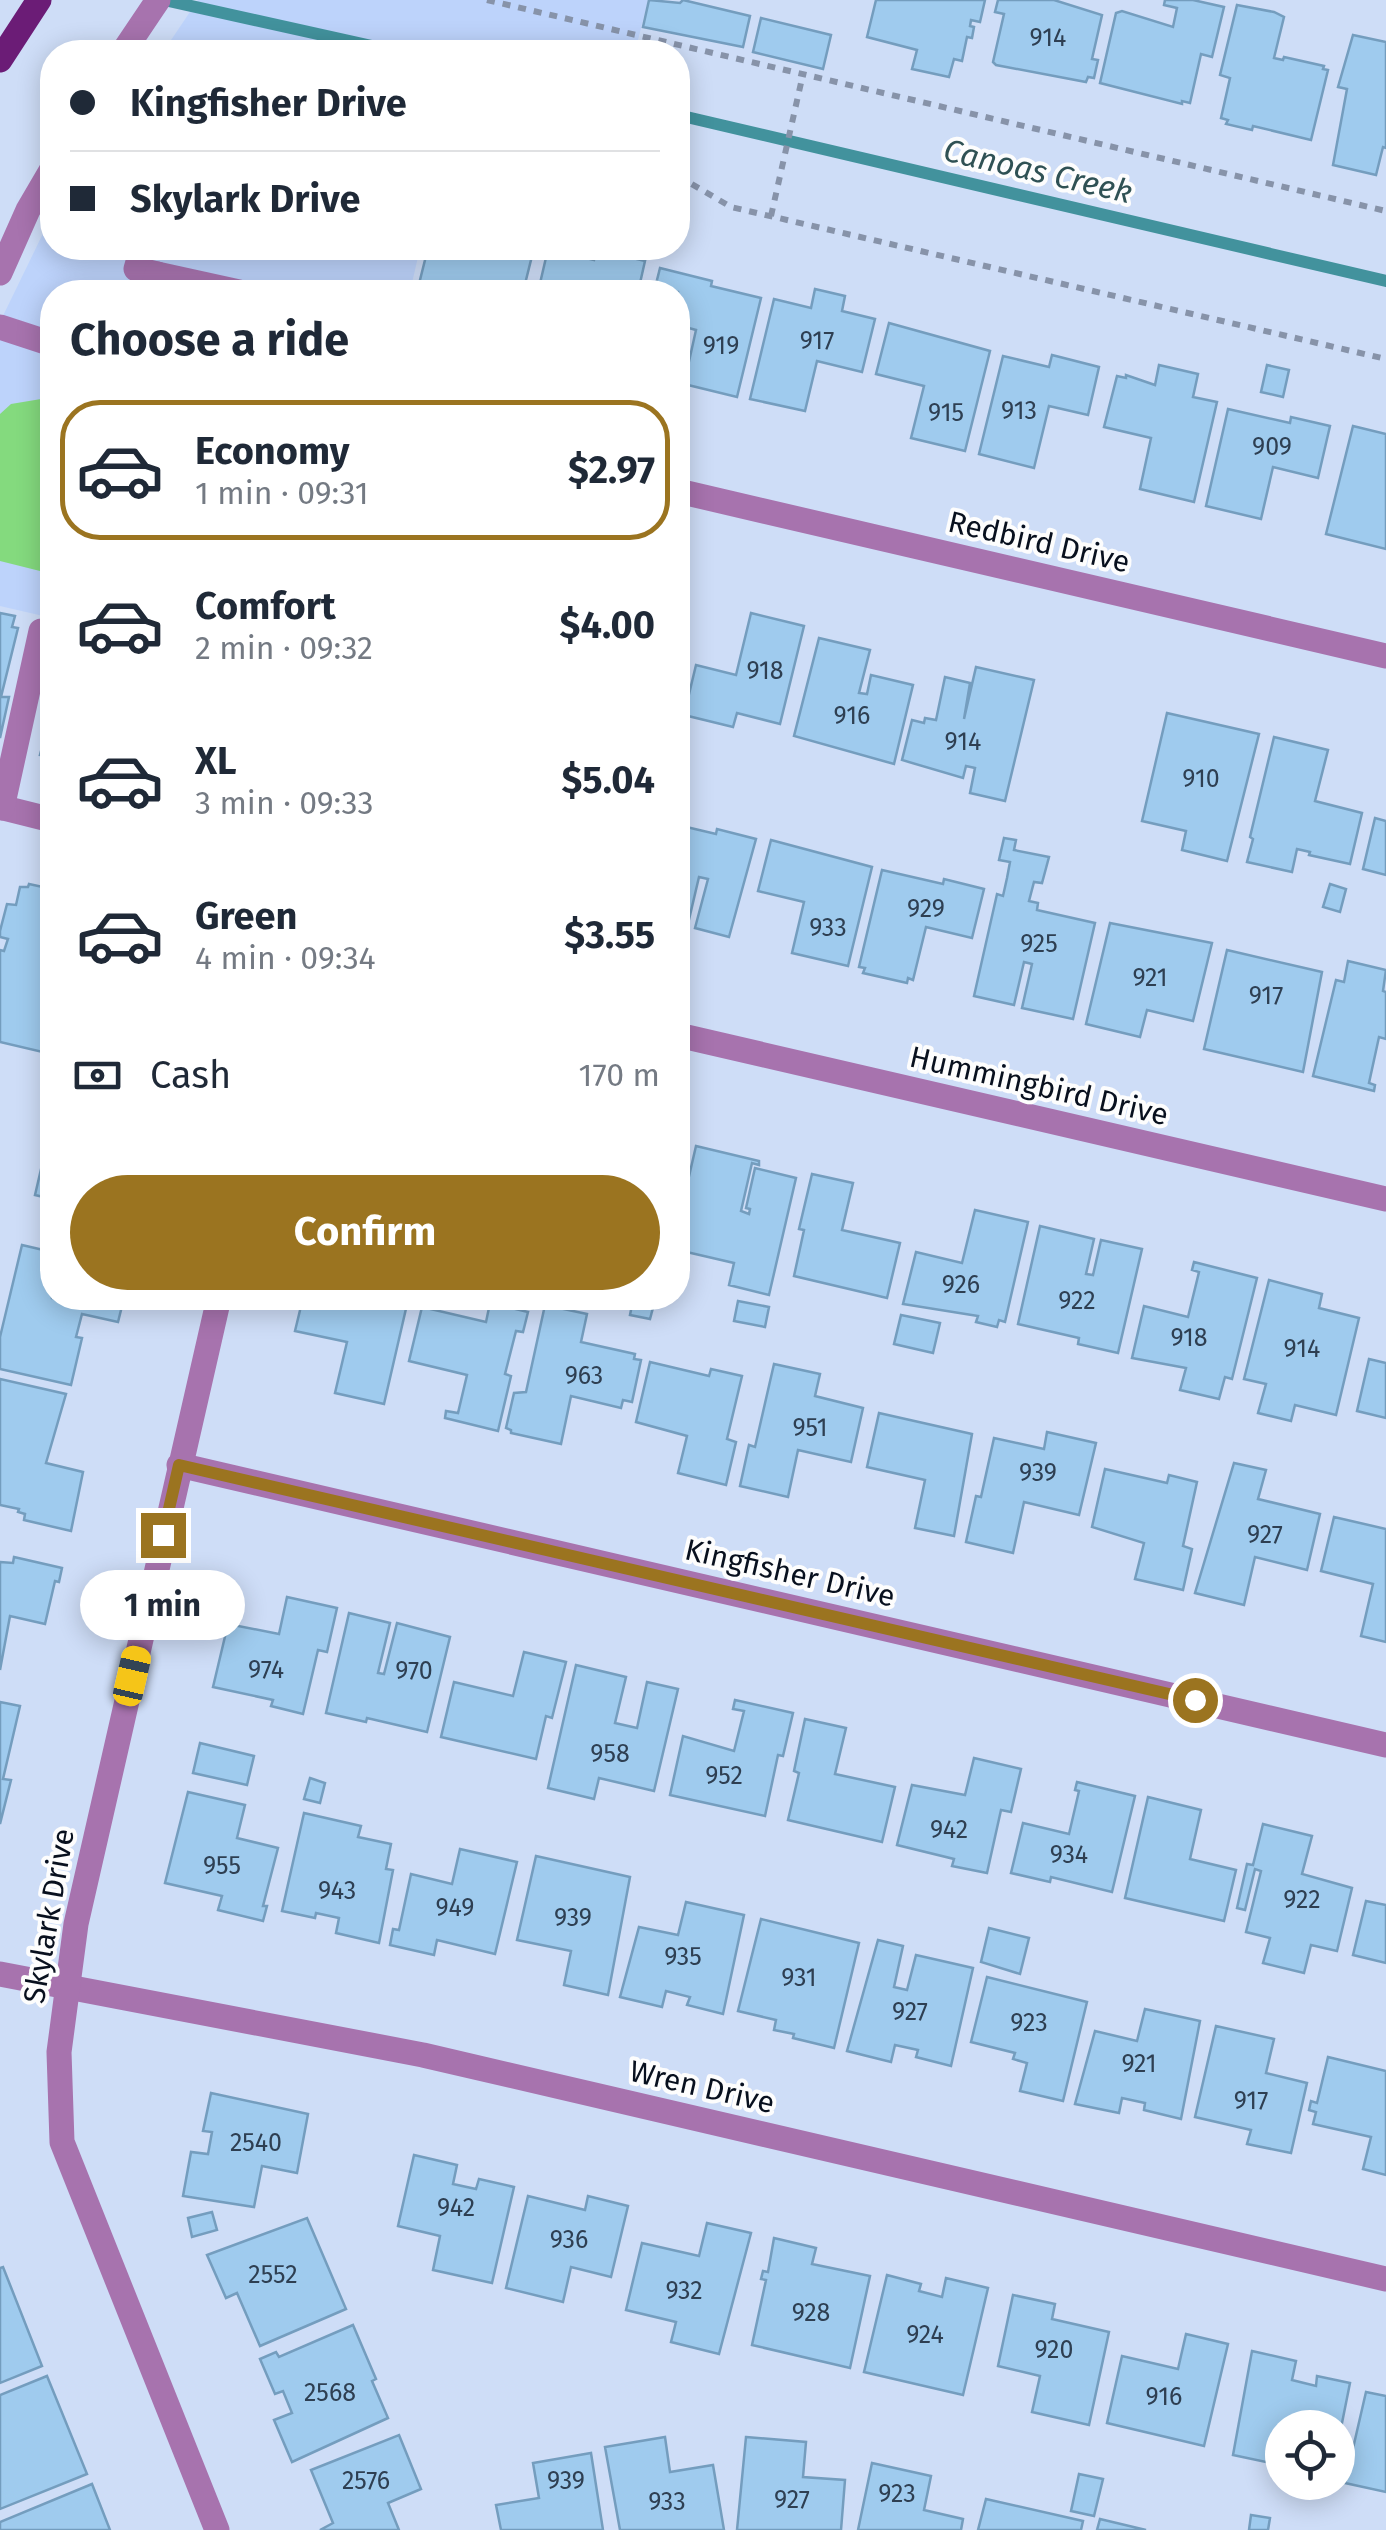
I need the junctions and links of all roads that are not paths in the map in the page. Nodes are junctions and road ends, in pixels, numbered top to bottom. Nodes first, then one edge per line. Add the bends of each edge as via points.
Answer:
1 (38, 0) edge
2 (152, 8) edge
3 (131, 40) edge
4 (0, 60) edge
5 (40, 189) edge
6 (139, 260) edge
7 (0, 272) edge
8 (150, 280) edge
9 (0, 326) edge
10 (40, 340) edge
11 (690, 494) edge
12 (40, 635) edge
13 (1386, 656) edge
14 (1, 807) edge
15 (40, 817) edge
16 (690, 1039) edge
17 (1386, 1199) edge
18 (216, 1310) edge
19 (179, 1465) junction
20 (1386, 1744) edge
21 (0, 1974) edge
22 (67, 1988) junction
23 (1386, 2279) edge
24 (217, 2530) edge

1 - 4 main road
2 - 3 street
5 - 7 street
6 - 8 street via 136,269
9 - 10 street
11 - 13 street, Redbird Drive
12 - 14 street
14 - 15 street
16 - 17 street, Hummingbird Drive
18 - 19 street, Skylark Drive
19 - 20 street, Kingfisher Drive
19 - 22 street, Skylark Drive
21 - 22 street, Wren Drive
22 - 23 street, Wren Drive via 423,2055
22 - 24 street, Skylark Drive via 62,2142

